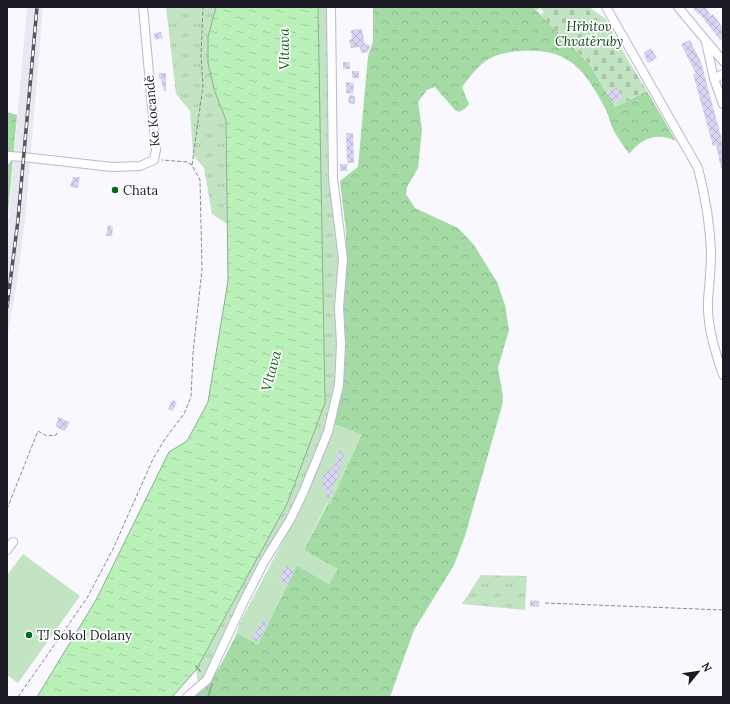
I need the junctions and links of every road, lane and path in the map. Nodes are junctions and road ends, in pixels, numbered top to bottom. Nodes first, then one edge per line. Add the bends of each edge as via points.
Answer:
1 (142, 7) edge
2 (203, 7) edge
3 (331, 7) edge
4 (606, 7) edge
5 (678, 7) edge
6 (706, 42) junction
7 (723, 61) edge
8 (723, 74) edge
9 (714, 79) junction
10 (723, 104) edge
11 (7, 160) edge
12 (154, 160) junction
13 (192, 165) junction
14 (723, 375) edge
15 (57, 433) dead end
16 (7, 509) edge
17 (13, 542) dead end
18 (7, 550) edge
19 (546, 603) dead end
20 (723, 610) edge
21 (18, 697) edge
22 (187, 697) edge

1 - 12 street, Ke Kocandě via 156,150
2 - 13 path via 201,56 204,86
3 - 22 street via 333,178 343,258 339,306 339,385 328,432 290,520 264,562 207,680
4 - 14 street via 698,168 705,196 711,250 708,302 710,333
5 - 6 street
6 - 7 street
6 - 9 street
8 - 9 street
9 - 10 street
11 - 12 street, Ke Kocandě via 9,156 112,167 140,166
12 - 13 path via 179,160
13 - 21 path via 200,180 202,269 191,397 184,414 153,459 113,549 87,598
15 - 16 path via 47,436 38,431
17 - 18 street
19 - 20 path

